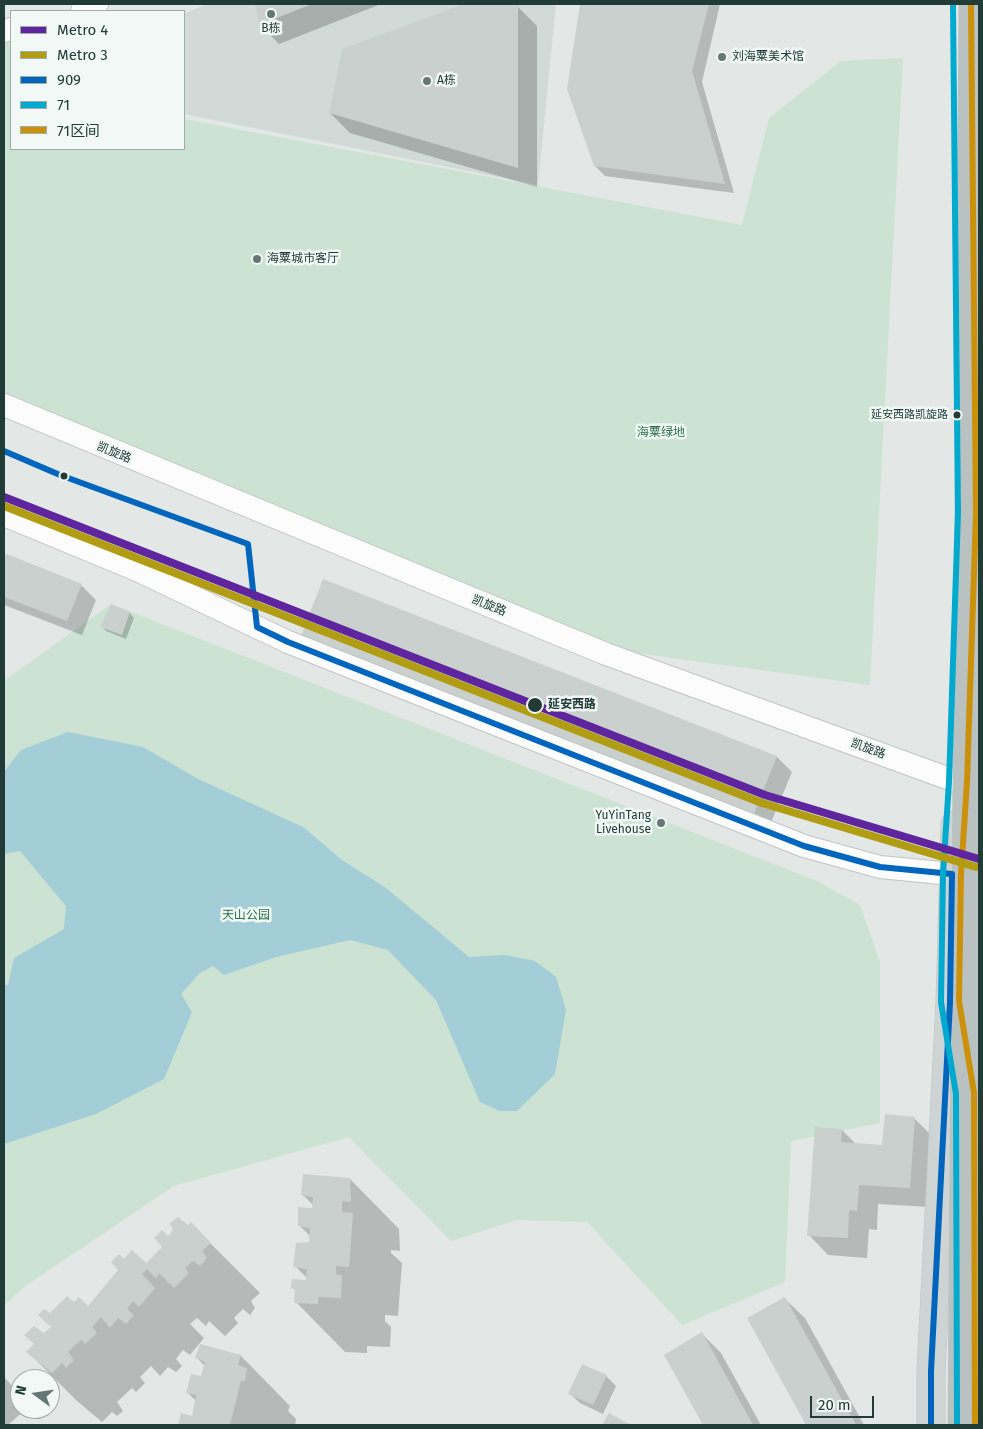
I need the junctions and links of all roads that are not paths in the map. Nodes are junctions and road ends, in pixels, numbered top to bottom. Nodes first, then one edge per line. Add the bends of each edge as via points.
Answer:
1 (96, 4) edge
2 (962, 4) edge
3 (973, 4) edge
4 (84, 10) edge
5 (4, 405) edge
6 (973, 513) edge
7 (4, 515) edge
8 (969, 788) edge
9 (979, 858) edge
10 (952, 874) junction
11 (950, 1002) junction
12 (931, 1425) edge
13 (964, 1425) edge

1 - 4 street
2 - 6 main road
3 - 13 highway, bridge
5 - 8 street, 凯旋路 via 606,654
6 - 8 main road
7 - 10 street via 136,570 288,642 804,846 880,867
8 - 10 main road
9 - 10 street
10 - 11 main road
11 - 12 main road
11 - 13 main road via 964,1093

